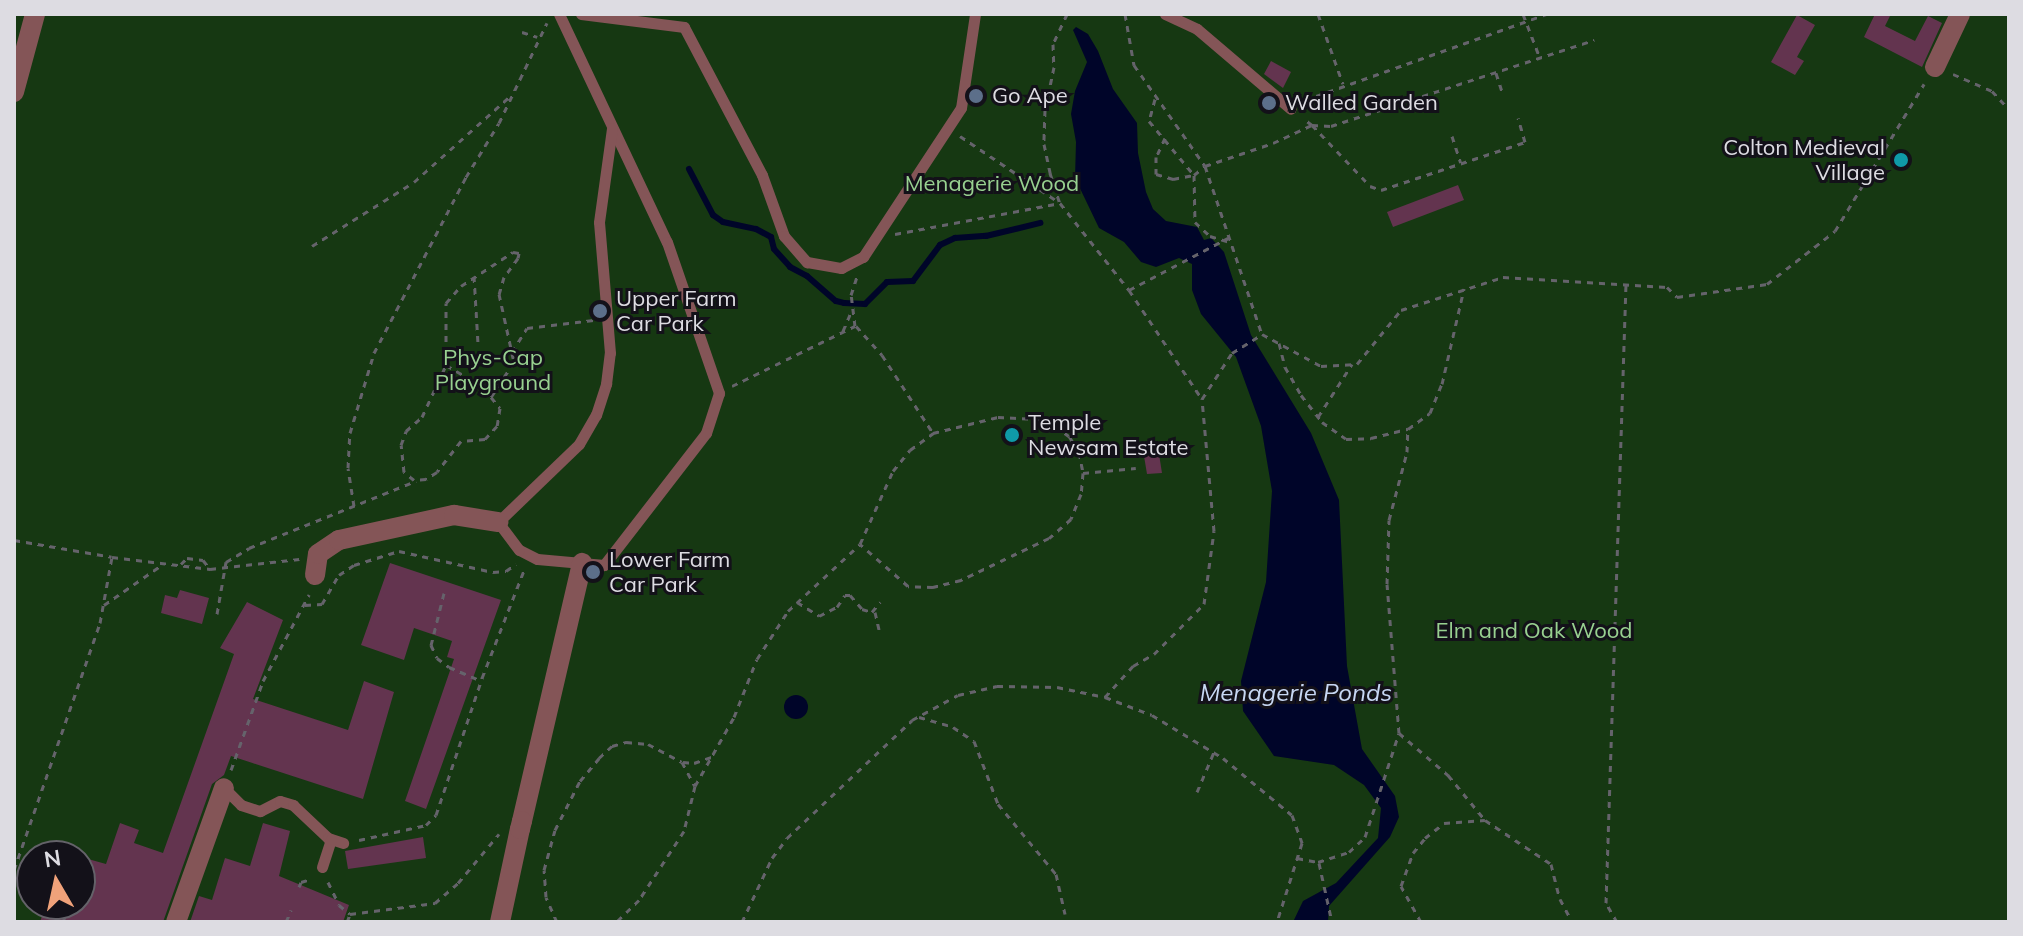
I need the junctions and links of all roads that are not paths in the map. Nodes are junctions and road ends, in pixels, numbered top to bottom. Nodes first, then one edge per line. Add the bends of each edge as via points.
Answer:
1 (35, 14) edge
2 (557, 14) edge
3 (581, 14) edge
4 (975, 14) edge
5 (1165, 14) edge
6 (1957, 15) edge
7 (1935, 67) road end
8 (14, 92) edge
9 (1291, 109) road end
10 (612, 128) junction
11 (498, 522) junction
12 (582, 563) junction
13 (316, 565) road end
14 (224, 788) joint
15 (324, 871) road end
16 (176, 922) edge
17 (500, 922) edge

1 - 8 street
2 - 10 lane
3 - 4 lane via 684,27 762,175 784,236 807,262 841,268 863,257 961,108
5 - 9 lane via 1197,29
6 - 7 street
10 - 11 lane via 599,222 610,353 606,384 579,444
10 - 12 lane via 667,242 719,393 706,433 604,565
11 - 12 lane via 529,555
11 - 13 street via 454,515 415,521 339,540
12 - 17 street via 515,827
14 - 15 lane via 241,805 260,811 280,801 293,805 337,841
14 - 16 street

